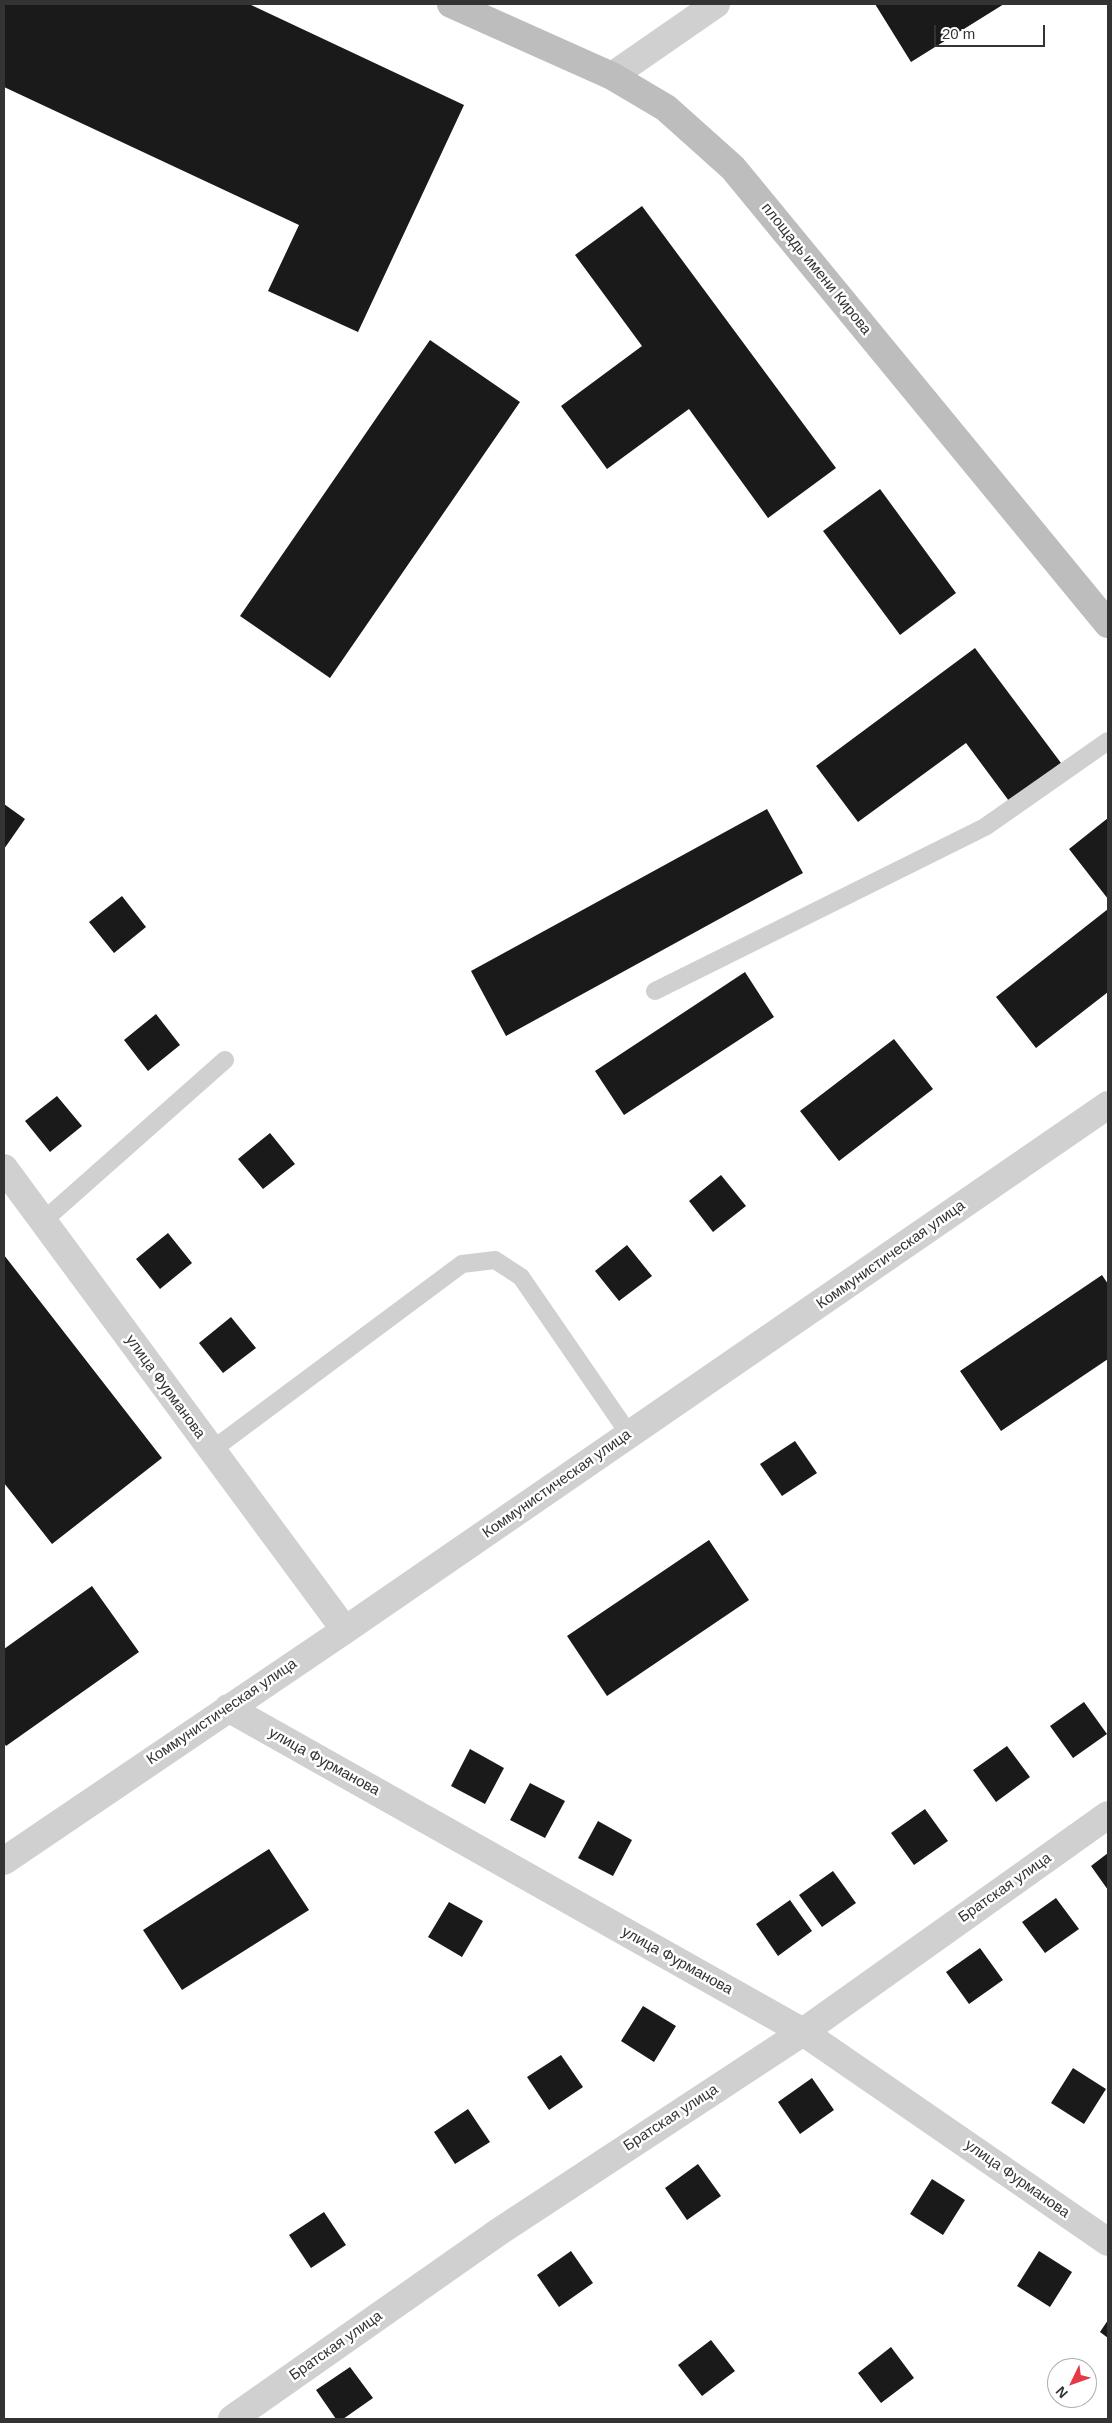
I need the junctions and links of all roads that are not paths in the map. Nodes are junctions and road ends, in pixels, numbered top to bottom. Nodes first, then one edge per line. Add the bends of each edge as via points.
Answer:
1 (451, 4) edge
2 (716, 4) edge
3 (612, 76) junction
4 (1108, 624) edge
5 (1108, 741) edge
6 (655, 991) dead end
7 (225, 1060) dead end
8 (1108, 1105) edge
9 (4, 1168) edge
10 (43, 1221) junction
11 (629, 1434) junction
12 (212, 1450) junction
13 (345, 1630) junction
14 (228, 1708) junction
15 (1108, 1815) edge
16 (4, 1861) edge
17 (803, 2032) junction
18 (1108, 2242) edge
19 (232, 2419) edge

1 - 3 street, площадь имени Кирова
2 - 3 street
3 - 4 street, площадь имени Кирова via 666,108 733,168
5 - 6 lane via 985,827
7 - 10 lane
8 - 11 street, Коммунистическая улица
9 - 10 street, улица Фурманова
10 - 12 street, улица Фурманова
11 - 12 lane via 521,1277 496,1260 462,1264
11 - 13 street, Коммунистическая улица
12 - 13 street, улица Фурманова
13 - 14 street, Коммунистическая улица
14 - 16 street, Коммунистическая улица
14 - 17 street, улица Фурманова
15 - 17 street, Братская улица
17 - 18 street, улица Фурманова
17 - 19 street, Братская улица via 500,2231

